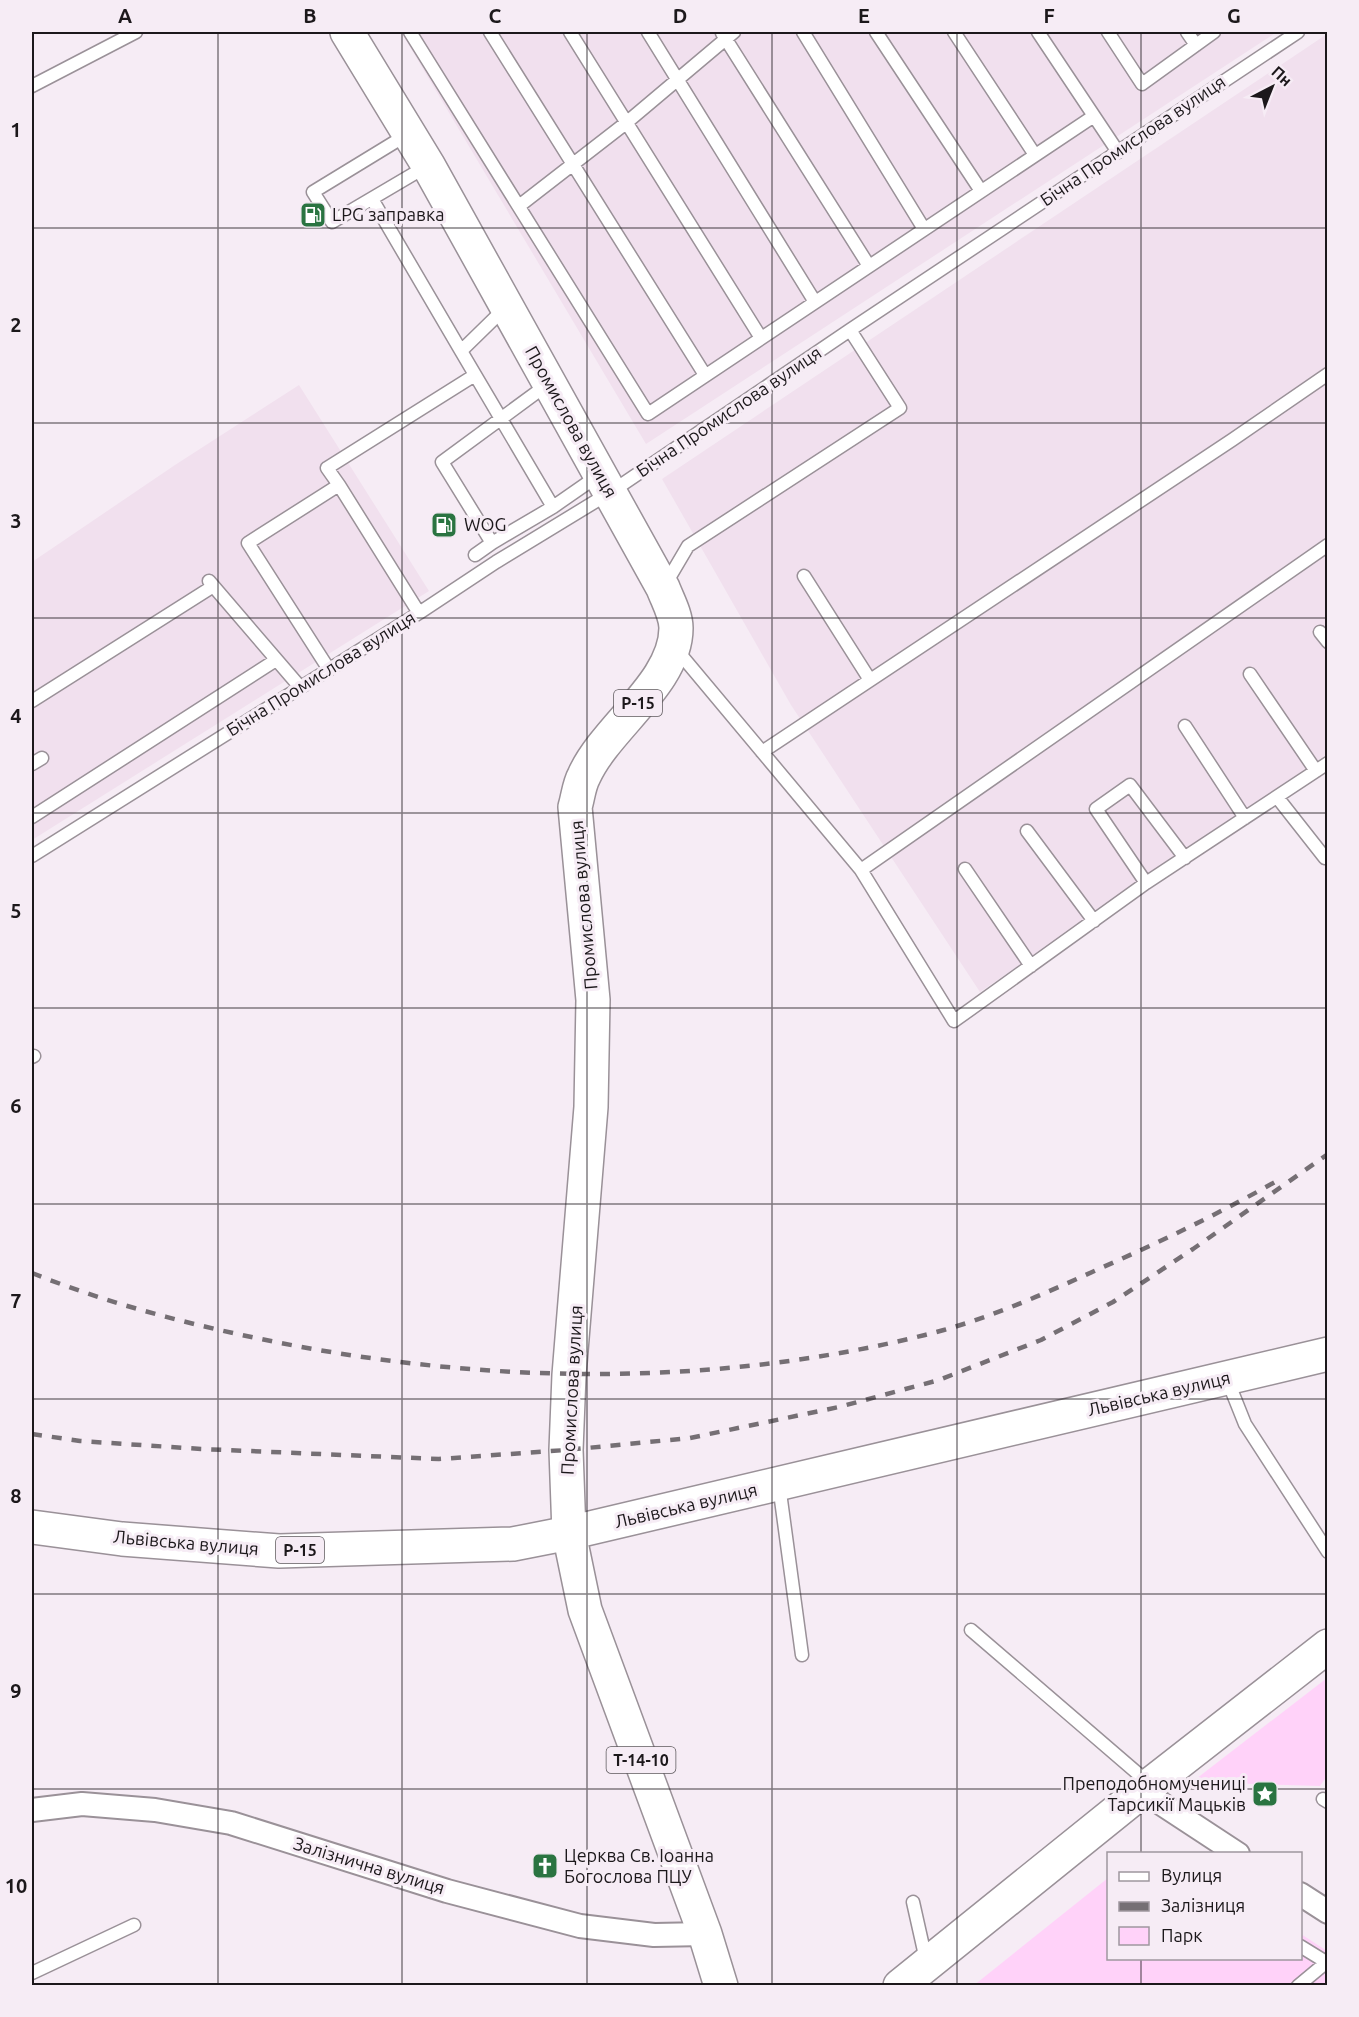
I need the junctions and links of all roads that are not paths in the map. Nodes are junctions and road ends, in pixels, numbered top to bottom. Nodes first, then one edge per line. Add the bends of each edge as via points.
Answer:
1 (136, 32) edge
2 (348, 32) edge
3 (410, 32) edge
4 (490, 32) edge
5 (570, 32) edge
6 (648, 32) edge
7 (803, 32) edge
8 (876, 32) edge
9 (954, 32) edge
10 (1108, 32) edge
11 (1187, 32) edge
12 (1214, 32) edge
13 (1298, 32) edge
14 (1043, 33) edge
15 (726, 34) edge
16 (1196, 45) junction
17 (676, 79) junction
18 (32, 86) edge
19 (1094, 116) junction
20 (626, 123) junction
21 (410, 133) junction
22 (1118, 152) junction
23 (1035, 155) junction
24 (573, 164) junction
25 (428, 165) junction
26 (981, 191) junction
27 (372, 199) junction
28 (519, 206) junction
29 (924, 229) junction
30 (869, 266) junction
31 (815, 302) junction
32 (506, 308) junction
33 (850, 330) junction
34 (761, 338) junction
35 (461, 351) junction
36 (1328, 374) edge
37 (475, 375) junction
38 (705, 375) junction
39 (549, 383) junction
40 (500, 419) junction
41 (606, 483) junction
42 (339, 485) junction
43 (553, 507) junction
44 (492, 543) junction
45 (1328, 545) edge
46 (475, 555) dead end
47 (804, 576) dead end
48 (663, 588) junction
49 (419, 613) junction
50 (673, 646) junction
51 (276, 660) junction
52 (328, 669) junction
53 (1250, 674) dead end
54 (870, 680) junction
55 (300, 687) junction
56 (32, 701) edge
57 (1185, 726) dead end
58 (762, 752) junction
59 (1328, 763) edge
60 (1316, 771) junction
61 (1277, 797) junction
62 (32, 817) edge
63 (1245, 818) junction
64 (1027, 831) dead end
65 (32, 856) edge
66 (1185, 858) junction
67 (1325, 858) dead end
68 (965, 869) dead end
69 (861, 870) junction
70 (1146, 883) junction
71 (1094, 921) junction
72 (1031, 966) junction
73 (1328, 1354) edge
74 (1226, 1378) junction
75 (779, 1484) junction
76 (32, 1527) edge
77 (569, 1533) junction
78 (1328, 1552) edge
79 (970, 1630) dead end
80 (1328, 1646) edge
81 (802, 1655) dead end
82 (1146, 1788) junction
83 (32, 1810) edge
84 (1235, 1852) edge
85 (1302, 1895) edge
86 (913, 1902) dead end
87 (1328, 1912) edge
88 (134, 1925) dead end
89 (705, 1934) junction
90 (1302, 1947) edge
91 (1327, 1961) edge
92 (927, 1965) junction
93 (32, 1973) edge
94 (721, 1986) edge
95 (900, 1986) edge
96 (1298, 1986) edge

1 - 18 lane
2 - 21 main road, Промислова вулиця / Р-15
3 - 28 lane
4 - 24 lane
5 - 20 lane
6 - 17 lane
7 - 29 lane
8 - 26 lane
9 - 23 lane
10 - 16 lane via 1142,84
11 - 16 lane
12 - 16 lane
13 - 22 lane, Бічна Промислова вулиця
14 - 19 lane
15 - 17 lane
15 - 30 lane
17 - 20 lane
17 - 31 lane
19 - 22 lane
19 - 23 lane
20 - 24 lane
20 - 34 lane
21 - 25 main road, Промислова вулиця / Р-15
21 - 27 lane via 313,192 332,222
22 - 33 lane, Бічна Промислова вулиця
23 - 26 lane
24 - 28 lane
24 - 38 lane
25 - 27 lane
25 - 32 main road, Промислова вулиця / Р-15
26 - 29 lane
27 - 35 lane
28 - 38 lane via 648,414
29 - 30 lane
30 - 31 lane
31 - 34 lane
32 - 35 lane
32 - 39 main road, Промислова вулиця / Р-15
33 - 41 lane, Бічна Промислова вулиця
33 - 48 lane via 900,408 688,546
34 - 38 lane
35 - 37 lane
36 - 54 lane
37 - 40 lane
37 - 42 lane via 327,468
39 - 40 lane
39 - 41 main road, Промислова вулиця / Р-15
40 - 43 lane
40 - 44 lane via 442,462
41 - 43 lane
41 - 48 main road, Промислова вулиця / Р-15
41 - 49 lane, Бічна Промислова вулиця
42 - 49 lane
42 - 52 lane via 248,543
43 - 44 lane
44 - 46 lane
45 - 69 lane
47 - 54 lane
48 - 50 main road, Промислова вулиця / Р-15 via 676,627
49 - 52 lane, Бічна Промислова вулиця
50 - 58 lane
50 - 77 main road, Промислова вулиця / Р-15 via 657,679 583,776 575,807 593,1000 591,1107 569,1375
51 - 55 lane
51 - 56 lane via 210,584
51 - 62 lane
52 - 55 lane, Бічна Промислова вулиця
53 - 60 lane
54 - 58 lane
55 - 65 lane, Бічна Промислова вулиця
57 - 63 lane
58 - 69 lane
59 - 60 lane
60 - 61 lane
61 - 63 lane
61 - 67 lane
63 - 66 lane
64 - 71 lane
66 - 70 lane
66 - 70 lane via 1130,785 1096,809
68 - 72 lane
69 - 72 lane via 954,1021
70 - 71 lane
71 - 72 lane
73 - 74 main road, Львівська вулиця
74 - 75 main road, Львівська вулиця
74 - 78 lane via 1245,1424
75 - 77 main road, Львівська вулиця
75 - 81 lane
76 - 77 main road, Львівська вулиця / Р-15 via 122,1539 279,1551 513,1544
77 - 89 main road, Т-14-10 via 585,1610
79 - 82 lane
80 - 82 main road
82 - 84 street
82 - 92 main road
83 - 89 street, Залізнична вулиця via 82,1804 155,1810 231,1823 447,1891 580,1926 654,1935
85 - 87 street
86 - 92 lane
88 - 93 lane
89 - 94 main road, Т-14-10
90 - 91 lane
91 - 96 lane
92 - 95 main road

